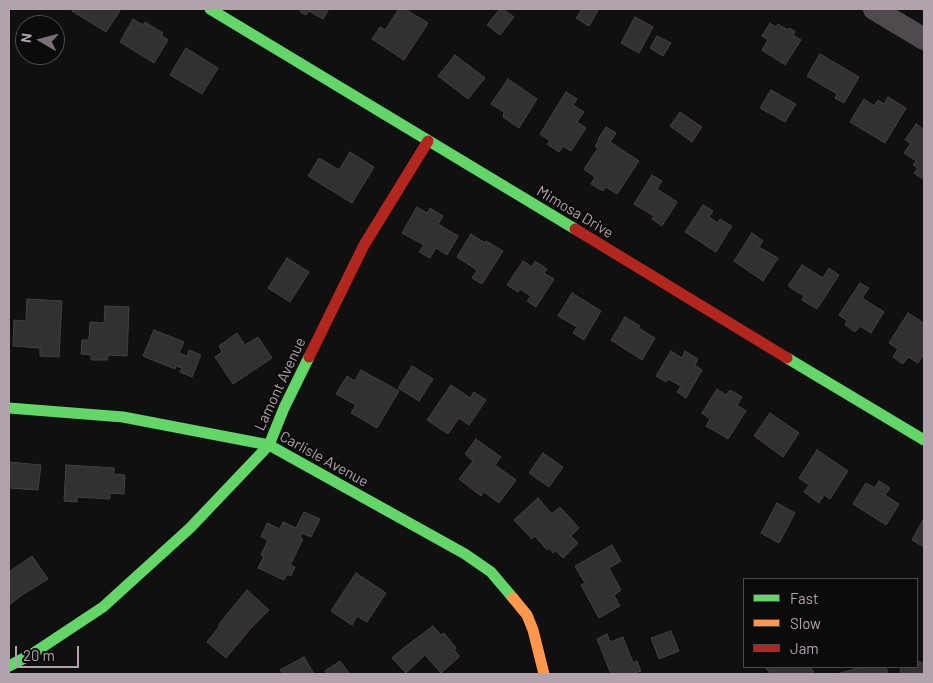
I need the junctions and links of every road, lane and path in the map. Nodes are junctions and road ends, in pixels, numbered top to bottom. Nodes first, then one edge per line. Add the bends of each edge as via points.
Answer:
1 (210, 9) edge
2 (874, 9) edge
3 (924, 39) edge
4 (428, 141) junction
5 (9, 408) edge
6 (924, 440) edge
7 (269, 445) junction
8 (9, 666) edge
9 (544, 674) edge

1 - 4 street, Mimosa Drive
2 - 3 street
4 - 6 street, Mimosa Drive
4 - 7 street, Lamont Avenue via 364,246
5 - 7 street, Carlisle Avenue via 123,417
7 - 8 street, Lamont Avenue via 190,528 103,607
7 - 9 street, Carlisle Avenue via 465,554 491,572 527,615

